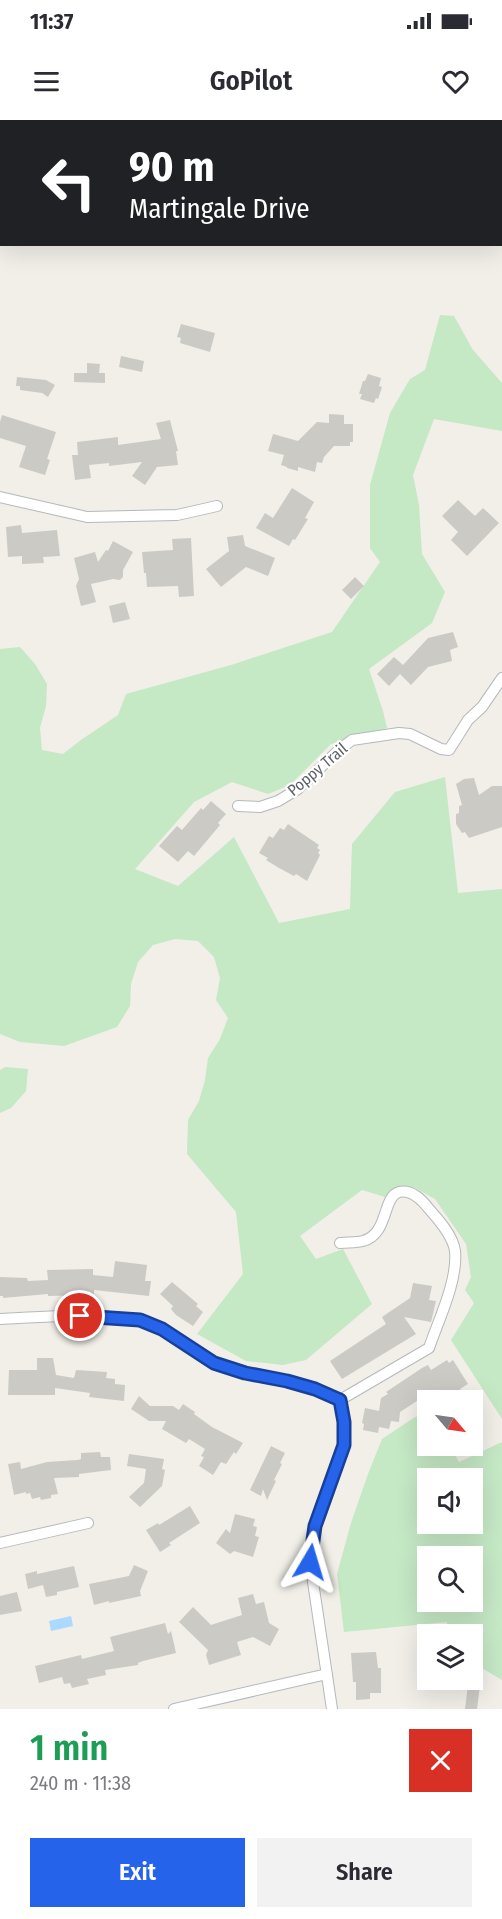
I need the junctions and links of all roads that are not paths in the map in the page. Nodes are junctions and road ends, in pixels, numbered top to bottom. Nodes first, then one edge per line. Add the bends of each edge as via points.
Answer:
1 (0, 497) edge
2 (217, 506) dead end
3 (502, 678) edge
4 (238, 806) dead end
5 (340, 1243) dead end
6 (0, 1319) edge
7 (340, 1400) junction
8 (88, 1523) dead end
9 (0, 1542) edge
10 (327, 1674) junction
11 (174, 1709) edge
12 (332, 1709) edge

1 - 2 street via 87,517 177,515
3 - 4 street, Poppy Trail via 449,750 410,734 352,741 298,789 278,801 260,807
5 - 7 street via 364,1241 374,1235 391,1197 407,1192 418,1197 435,1216 455,1250 448,1293 429,1348
6 - 7 street via 80,1316 140,1320 162,1329 214,1363 315,1389
7 - 10 street via 344,1445 315,1526 310,1562
8 - 9 street
10 - 11 street
10 - 12 street

